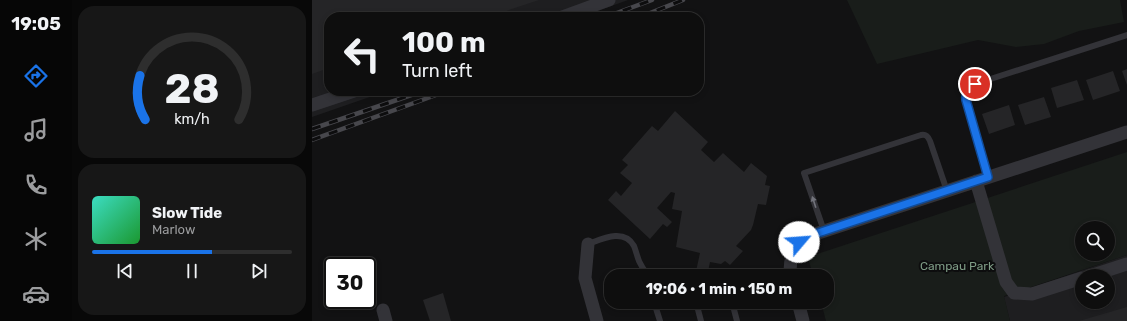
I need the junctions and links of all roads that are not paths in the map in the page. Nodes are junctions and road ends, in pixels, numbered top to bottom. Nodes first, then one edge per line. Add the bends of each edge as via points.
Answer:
1 (601, 1) edge
2 (574, 12) edge
3 (1127, 34) edge
4 (339, 96) edge
5 (312, 105) edge
6 (1127, 132) edge
7 (982, 179) junction
8 (947, 191) junction
9 (824, 231) junction
10 (588, 244) joint
11 (1127, 264) edge
12 (643, 269) edge
13 (790, 269) edge
14 (1112, 269) edge
15 (1075, 280) edge
16 (656, 309) edge
17 (698, 309) edge
18 (734, 309) edge
19 (800, 309) edge
20 (597, 321) edge
21 (660, 321) edge
22 (701, 321) edge
23 (737, 321) edge
24 (803, 321) edge

1 - 2 street
3 - 7 lane via 975,84 969,89 966,100
4 - 5 street
6 - 7 street
7 - 8 street
7 - 15 street via 1006,282 1014,293 1032,294
8 - 9 street
9 -> 8 lane via 804,173 925,135 930,141
9 - 13 street via 799,242 793,253
10 - 12 lane via 609,236 627,239 633,245
10 - 20 street via 585,278
11 - 14 street
16 - 21 lane
17 - 22 lane
18 - 23 lane
19 - 24 street

